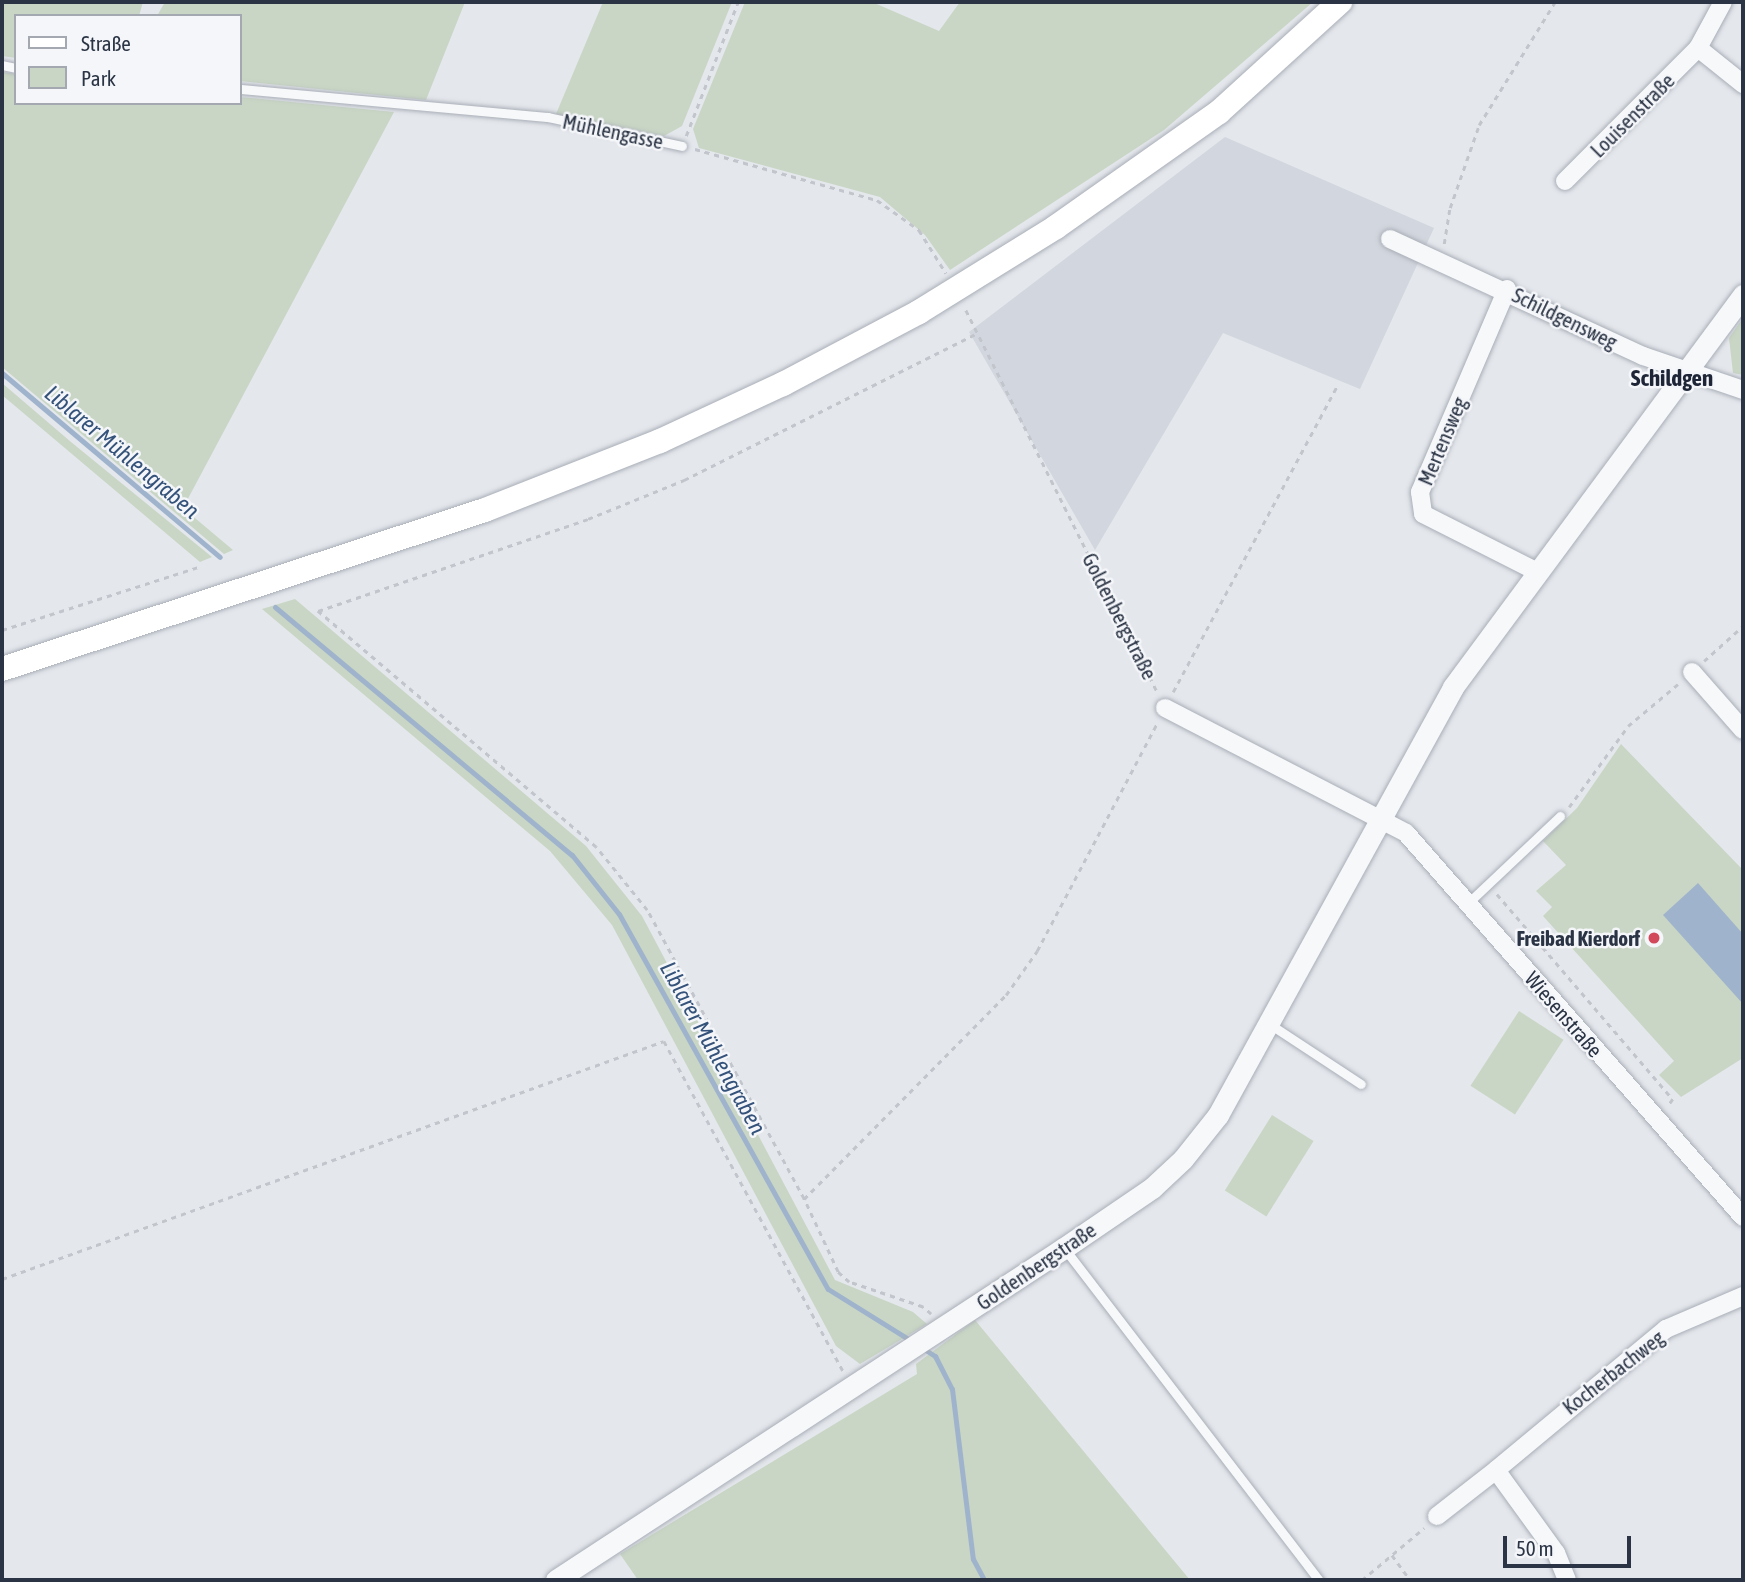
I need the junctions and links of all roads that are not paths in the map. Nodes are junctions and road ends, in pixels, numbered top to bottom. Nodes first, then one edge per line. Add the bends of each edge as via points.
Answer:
1 (1340, 2) edge
2 (1723, 2) edge
3 (1698, 48) junction
4 (1743, 84) edge
5 (242, 89) edge
6 (682, 146) road end
7 (1565, 181) dead end
8 (1391, 239) dead end
9 (1507, 289) junction
10 (1743, 295) edge
11 (1689, 373) junction
12 (1743, 390) edge
13 (1538, 572) junction
14 (2, 669) edge
15 (1692, 672) road end
16 (1165, 708) road end
17 (1743, 730) edge
18 (1560, 816) road end
19 (1379, 820) junction
20 (1467, 904) junction
21 (1266, 1022) junction
22 (1361, 1084) dead end
23 (1743, 1217) edge
24 (1064, 1248) junction
25 (1743, 1296) edge
26 (1496, 1470) junction
27 (1437, 1516) road end
28 (556, 1580) edge
29 (1319, 1580) edge
30 (1567, 1580) edge

1 - 14 main road via 1219,112 1056,227 919,312 783,384 660,442 485,510
2 - 3 street, Louisenstraße
3 - 4 street
3 - 7 street, Louisenstraße
5 - 6 lane, Mühlengasse via 548,117
8 - 9 street, Schildgensweg
9 - 11 street, Schildgensweg via 1643,356
9 - 13 street, Mertensweg via 1420,492 1423,514
10 - 11 street, Goldenbergstraße
11 - 12 street, Schildgensweg
11 - 13 street, Goldenbergstraße
13 - 19 street, Goldenbergstraße via 1453,687
15 - 17 street
16 - 19 street
18 - 20 lane
19 - 20 street, Wiesenstraße via 1406,834
19 - 21 street, Goldenbergstraße
20 - 23 street, Wiesenstraße
21 - 22 lane
21 - 24 street, Goldenbergstraße via 1218,1115 1183,1159 1152,1188
24 - 28 street, Goldenbergstraße
24 - 29 lane
25 - 26 street, Kocherbachweg via 1666,1329
26 - 27 street, Kocherbachweg
26 - 30 street via 1556,1553

